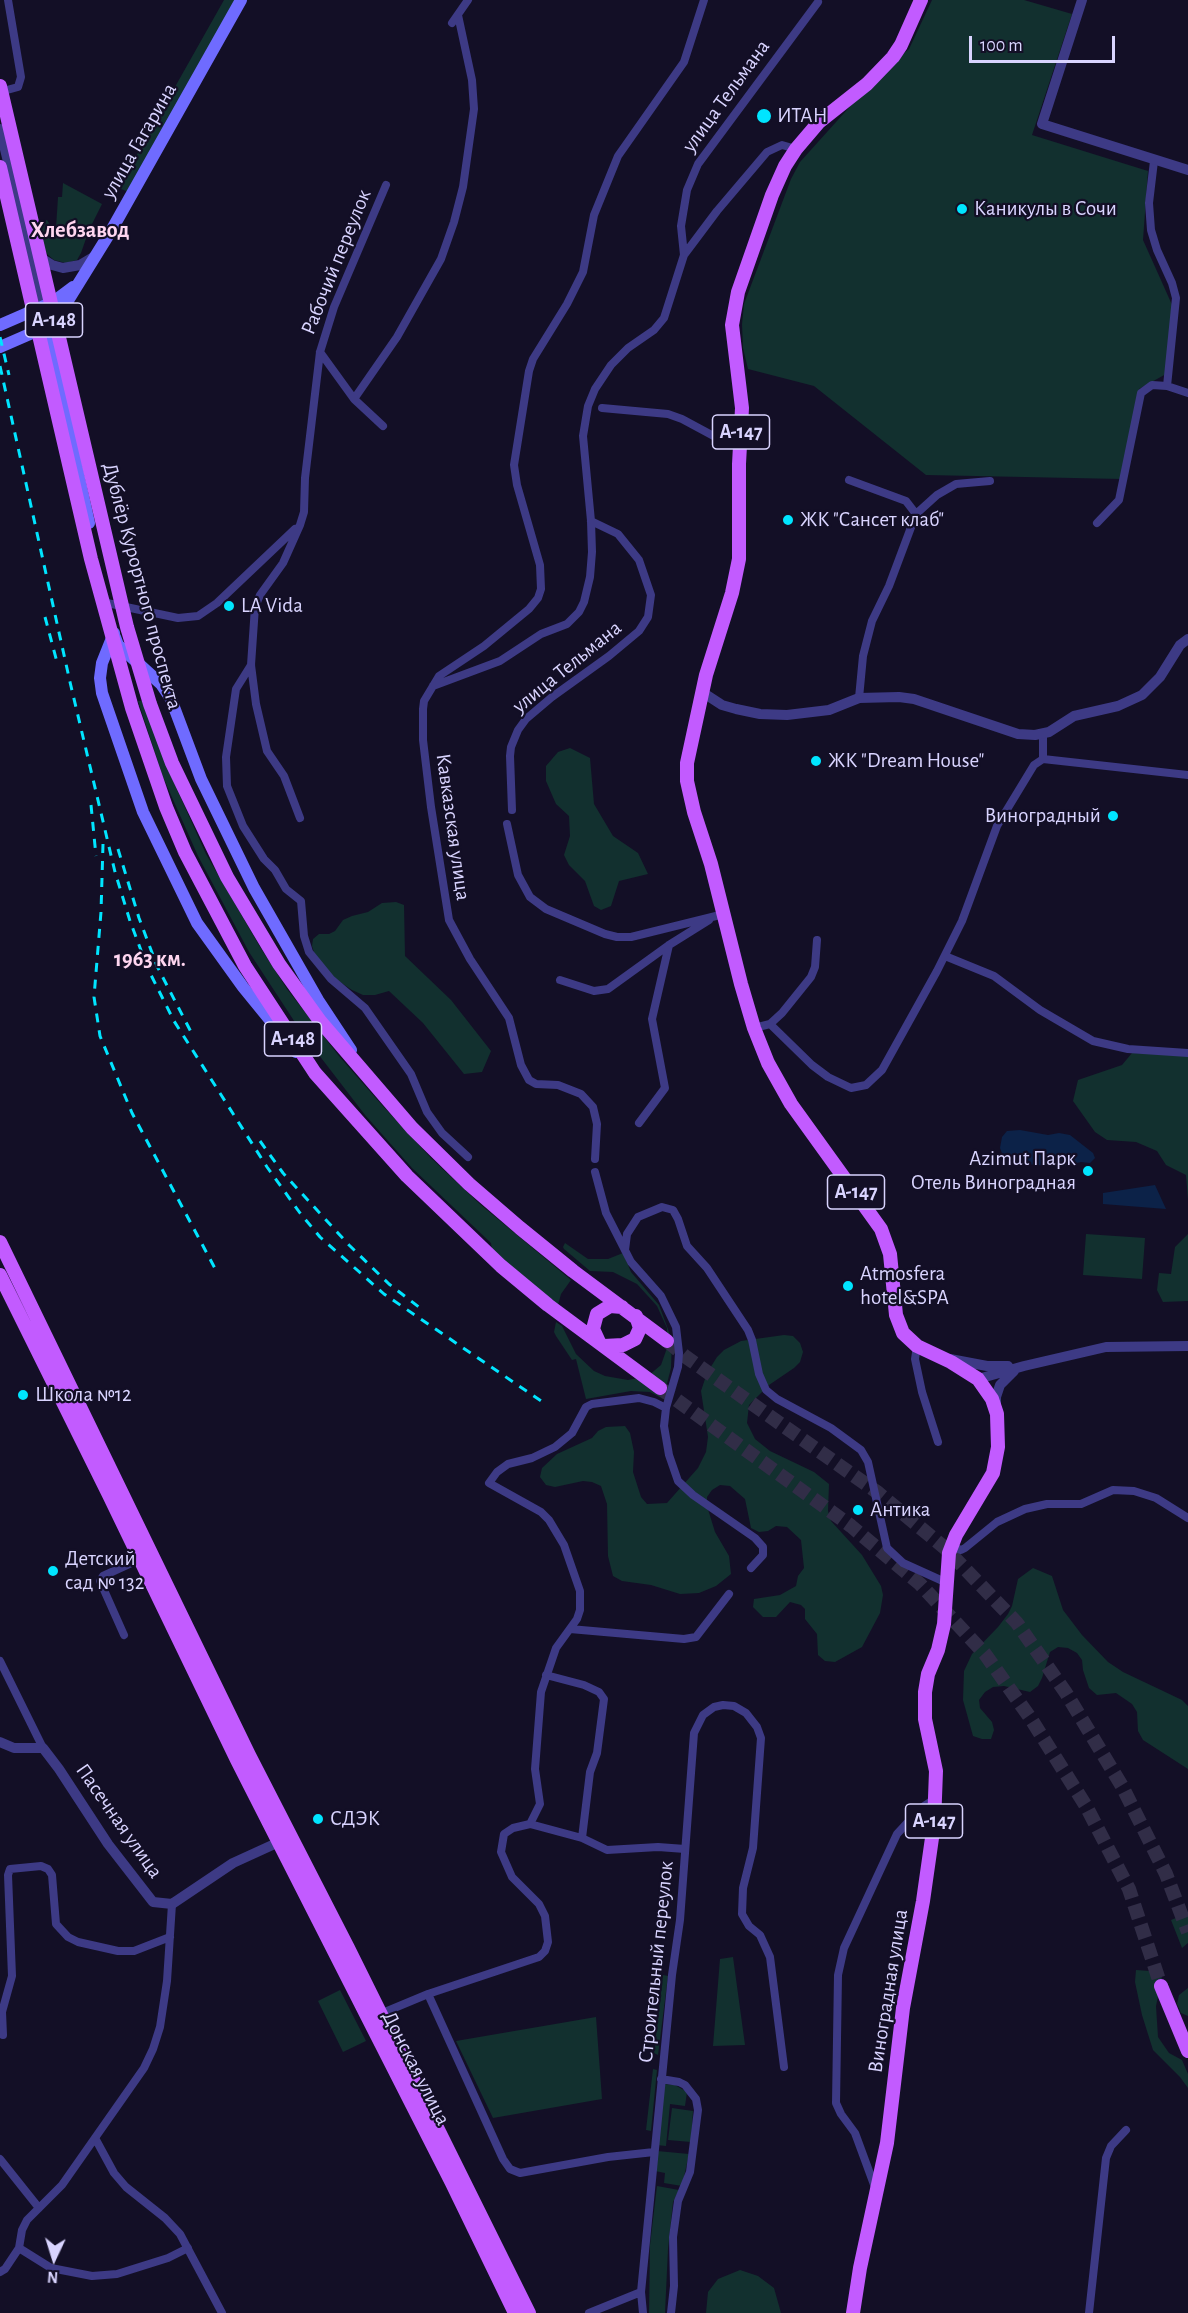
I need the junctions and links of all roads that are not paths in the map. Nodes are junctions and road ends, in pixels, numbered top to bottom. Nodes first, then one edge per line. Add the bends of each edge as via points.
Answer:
1 (8, 0) edge
2 (241, 0) edge
3 (468, 0) edge
4 (704, 0) edge
5 (921, 0) edge
6 (1082, 0) edge
7 (818, 2) dead end
8 (0, 86) edge
9 (0, 92) edge
10 (0, 129) edge
11 (796, 149) junction
12 (1154, 161) junction
13 (0, 166) edge
14 (1188, 170) edge
15 (386, 185) dead end
16 (27, 241) junction
17 (684, 255) junction
18 (95, 256) junction
19 (79, 283) junction
20 (42, 307) junction
21 (0, 325) edge
22 (46, 327) junction
23 (0, 347) edge
24 (320, 352) junction
25 (1167, 386) junction
26 (1188, 393) edge
27 (354, 399) junction
28 (602, 408) dead end
29 (383, 426) dead end
30 (740, 443) junction
31 (849, 480) dead end
32 (990, 481) dead end
33 (916, 514) junction
34 (591, 521) junction
35 (1097, 523) dead end
36 (300, 525) junction
37 (107, 603) junction
38 (114, 632) junction
39 (1188, 639) edge
40 (251, 665) junction
41 (433, 686) junction
42 (702, 692) junction
43 (859, 698) junction
44 (1043, 734) junction
45 (1043, 759) junction
46 (1188, 775) edge
47 (512, 810) dead end
48 (300, 818) dead end
49 (507, 824) dead end
50 (719, 916) junction
51 (817, 940) dead end
52 (669, 945) junction
53 (945, 956) junction
54 (560, 980) dead end
55 (770, 1024) junction
56 (754, 1028) junction
57 (1188, 1053) edge
58 (315, 1073) junction
59 (379, 1091) junction
60 (639, 1123) dead end
61 (468, 1157) dead end
62 (595, 1159) dead end
63 (595, 1172) dead end
64 (0, 1242) edge
65 (625, 1250) junction
66 (0, 1275) edge
67 (631, 1313) junction
68 (668, 1341) tunnel mouth
69 (602, 1345) junction
70 (917, 1346) junction
71 (1188, 1346) edge
72 (937, 1356) junction
73 (1024, 1366) junction
74 (978, 1379) junction
75 (660, 1388) tunnel mouth
76 (666, 1408) junction
77 (996, 1408) junction
78 (938, 1442) dead end
79 (1188, 1518) edge
80 (951, 1546) junction
81 (141, 1559) junction
82 (751, 1568) dead end
83 (945, 1582) junction
84 (729, 1594) dead end
85 (570, 1629) junction
86 (124, 1635) dead end
87 (0, 1661) edge
88 (546, 1675) junction
89 (0, 1742) edge
90 (43, 1748) junction
91 (936, 1797) junction
92 (530, 1824) junction
93 (582, 1838) junction
94 (285, 1839) junction
95 (686, 1849) junction
96 (172, 1904) junction
97 (170, 1937) junction
98 (1161, 1986) tunnel mouth
99 (428, 1994) junction
100 (380, 2014) junction
101 (3, 2035) dead end
102 (1188, 2051) edge
103 (784, 2067) dead end
104 (662, 2079) junction
105 (1126, 2130) dead end
106 (95, 2138) junction
107 (654, 2152) junction
108 (0, 2159) edge
109 (877, 2190) junction
110 (39, 2208) junction
111 (18, 2248) junction
112 (188, 2248) junction
113 (0, 2272) edge
114 (641, 2292) junction
115 (222, 2313) edge
116 (515, 2313) edge
117 (529, 2313) edge
118 (590, 2313) edge
119 (643, 2313) edge
120 (671, 2313) edge
121 (853, 2313) edge
122 (1089, 2313) edge

1 - 9 street via 21,77 18,87
2 - 18 main road, улица Гагарина
3 - 27 street via 455,19 472,80 473,125 454,222 441,259 397,337
4 - 41 street, Кавказская улица via 684,62 618,156 594,214 583,272 529,371 514,465 540,565 538,598 484,646 442,674
5 - 11 main road, А-147 via 893,57 867,84 819,122
6 - 12 street via 1042,124
7 - 17 street, улица Тельмана via 698,164 687,190 681,226
8 - 59 main road, Дублёр Курортного проспекта / А-148 via 127,627 172,763 255,927 320,1021
10 - 16 street
11 - 17 street, улица Тельмана via 782,145 767,152
11 - 30 main road, А-147 via 772,195 733,309 742,408
12 - 14 street
12 - 25 street via 1149,203 1153,239 1176,298
13 - 58 main road, Дублёр Курортного проспекта / А-148 via 90,559 132,708 166,807 245,966
15 - 24 street, Рабочий переулок via 334,308
16 - 18 street via 41,258 63,268 80,265
16 - 20 street
17 - 34 street, улица Тельмана via 664,318 611,365 588,406 584,436
18 - 19 main road, улица Гагарина
19 - 20 main road
19 - 22 main road, улица Гагарина via 60,315
20 - 21 main road
20 - 22 main road
22 - 23 main road
22 - 37 main road
24 - 27 street, Рабочий переулок
24 - 36 street, Рабочий переулок
25 - 26 street
25 - 35 street via 1152,385 1140,393 1119,500
27 - 29 street, Рабочий переулок
28 - 30 street via 668,414 721,440
30 - 42 main road, А-147 via 737,575
31 - 33 street via 906,501
32 - 33 street via 956,484
33 - 43 street via 872,621 863,656
34 - 41 street via 590,577 584,602 573,620 541,634 500,661
34 - 47 street, улица Тельмана via 618,534 639,560 651,595 648,617 639,631 552,697 518,730 510,756
36 - 37 street via 198,616 178,618
36 - 40 street, Рабочий переулок via 283,563 257,600
37 - 38 main road
38 - 58 main road, А-148 via 102,663 102,693 144,812 197,923 275,1029
38 - 59 main road, А-148 via 118,645 161,684 171,699 201,779 254,888 318,1000
39 - 44 street via 1142,695 1118,706 1074,716
40 - 48 street via 267,751 284,776
40 - 61 street via 236,689 226,757 227,786 243,826 286,889 301,901 309,952 331,979 365,1008 411,1074 427,1112 442,1133
41 - 62 street, Кавказская улица via 424,701 423,740 448,920 509,1018 521,1065 529,1080 581,1094 593,1107 597,1124
42 - 43 street via 722,705 760,714 810,714
42 - 50 main road, А-147 via 687,763 687,782
43 - 44 street via 914,699 1018,734
44 - 45 street
45 - 46 street
45 - 53 street via 1034,765 997,826
49 - 50 street via 518,875 530,897 546,909 624,938
50 - 52 street
50 - 56 main road, А-147
51 - 55 street via 811,977
52 - 54 street via 608,989 594,991
52 - 60 street via 652,1019 665,1088
53 - 55 street via 882,1070 860,1088 843,1085 820,1071
53 - 57 street via 994,976 1040,1010 1094,1041 1128,1049
55 - 56 street
56 - 70 main road, А-147 via 791,1104 881,1229 890,1254 899,1326
58 - 69 main road, Дублёр Курортного проспекта / А-148 via 407,1176 464,1232 548,1305
59 - 67 main road, Дублёр Курортного проспекта / А-148 via 469,1184 573,1271
63 - 65 street via 606,1213
64 - 94 main road
65 - 76 street via 661,1296 676,1327 678,1367
65 - 83 street via 627,1234 638,1216 662,1207 673,1210 687,1246 707,1268 748,1330 766,1390 861,1450 887,1548 903,1563
66 - 81 main road
67 - 68 main road, Дублёр Курортного проспекта / А-148
67 - 69 main road via 640,1328 635,1339 622,1345
67 - 69 main road via 614,1305 599,1311 593,1325
69 - 75 main road, Дублёр Курортного проспекта / А-148
70 - 72 main road, А-147
70 - 78 street via 915,1359 922,1392
71 - 73 street via 1106,1347
72 - 73 street, А-147 via 987,1366
72 - 74 main road, Виноградная улица / А-147
73 - 74 street
73 - 77 street, А-147 via 1000,1385
74 - 77 main road, Виноградная улица / А-147
76 - 82 street via 664,1426 678,1481 763,1547 763,1555
76 - 85 street via 639,1398 592,1404 586,1407 572,1433 555,1447 508,1464 489,1483 541,1512 558,1532 580,1591 580,1611
77 - 80 main road, Виноградная улица / А-147 via 998,1447 993,1473
79 - 80 street via 1156,1497 1113,1490 1082,1504 1025,1509 997,1522 961,1550
80 - 83 main road, Виноградная улица / А-147
81 - 86 street via 100,1581
81 - 94 main road
83 - 91 main road, Виноградная улица / А-147 via 944,1623 924,1699 936,1771
84 - 85 street via 696,1637 684,1640
85 - 88 street via 556,1648
87 - 90 street, Пасечная улица
88 - 92 street via 541,1692 536,1762 540,1804
88 - 93 street via 584,1685 604,1699
89 - 90 street via 14,1748
90 - 96 street, Пасечная улица via 142,1889 153,1902
91 - 109 main road, Виноградная улица / А-147 via 923,1901 903,2008 891,2117
91 - 109 street, Виноградная улица via 897,1834 840,1959 836,2103 855,2133
92 - 93 street, Строительный переулок
92 - 99 street, Донская улица via 504,1834 501,1852 512,1877 545,1916 545,1951 539,1958
93 - 95 street, Строительный переулок via 608,1850
94 - 96 street via 233,1863
94 - 100 main road, Донская улица
94 - 116 main road, Донская улица
95 - 103 street, Строительный переулок via 694,1733 703,1715 714,1707 734,1706 746,1713 761,1738 753,1848 743,1888 742,1914 760,1935 770,1957
95 - 104 street, Строительный переулок
96 - 97 street
97 - 101 street via 134,1951 78,1942 56,1924 48,1869 10,1869 12,1976 2,2012
97 - 106 street via 160,2027 153,2049
98 - 102 main road
99 - 100 street, Донская улица
99 - 107 street, Донская улица via 510,2169 520,2173
100 - 117 main road, Донская улица
104 - 107 street, Строительный переулок
104 - 120 street, Строительный переулок via 685,2085 696,2099 698,2110 690,2172 678,2201 673,2237
105 - 122 street via 1106,2158
106 - 110 street via 62,2185
106 - 112 street via 114,2173 165,2218
107 - 114 street, Строительный переулок
108 - 110 street
109 - 121 main road, Виноградная улица / А-147
110 - 111 street via 27,2220
111 - 112 street via 51,2268 92,2276 117,2274
111 - 113 street
112 - 115 street
114 - 118 street
114 - 119 street

